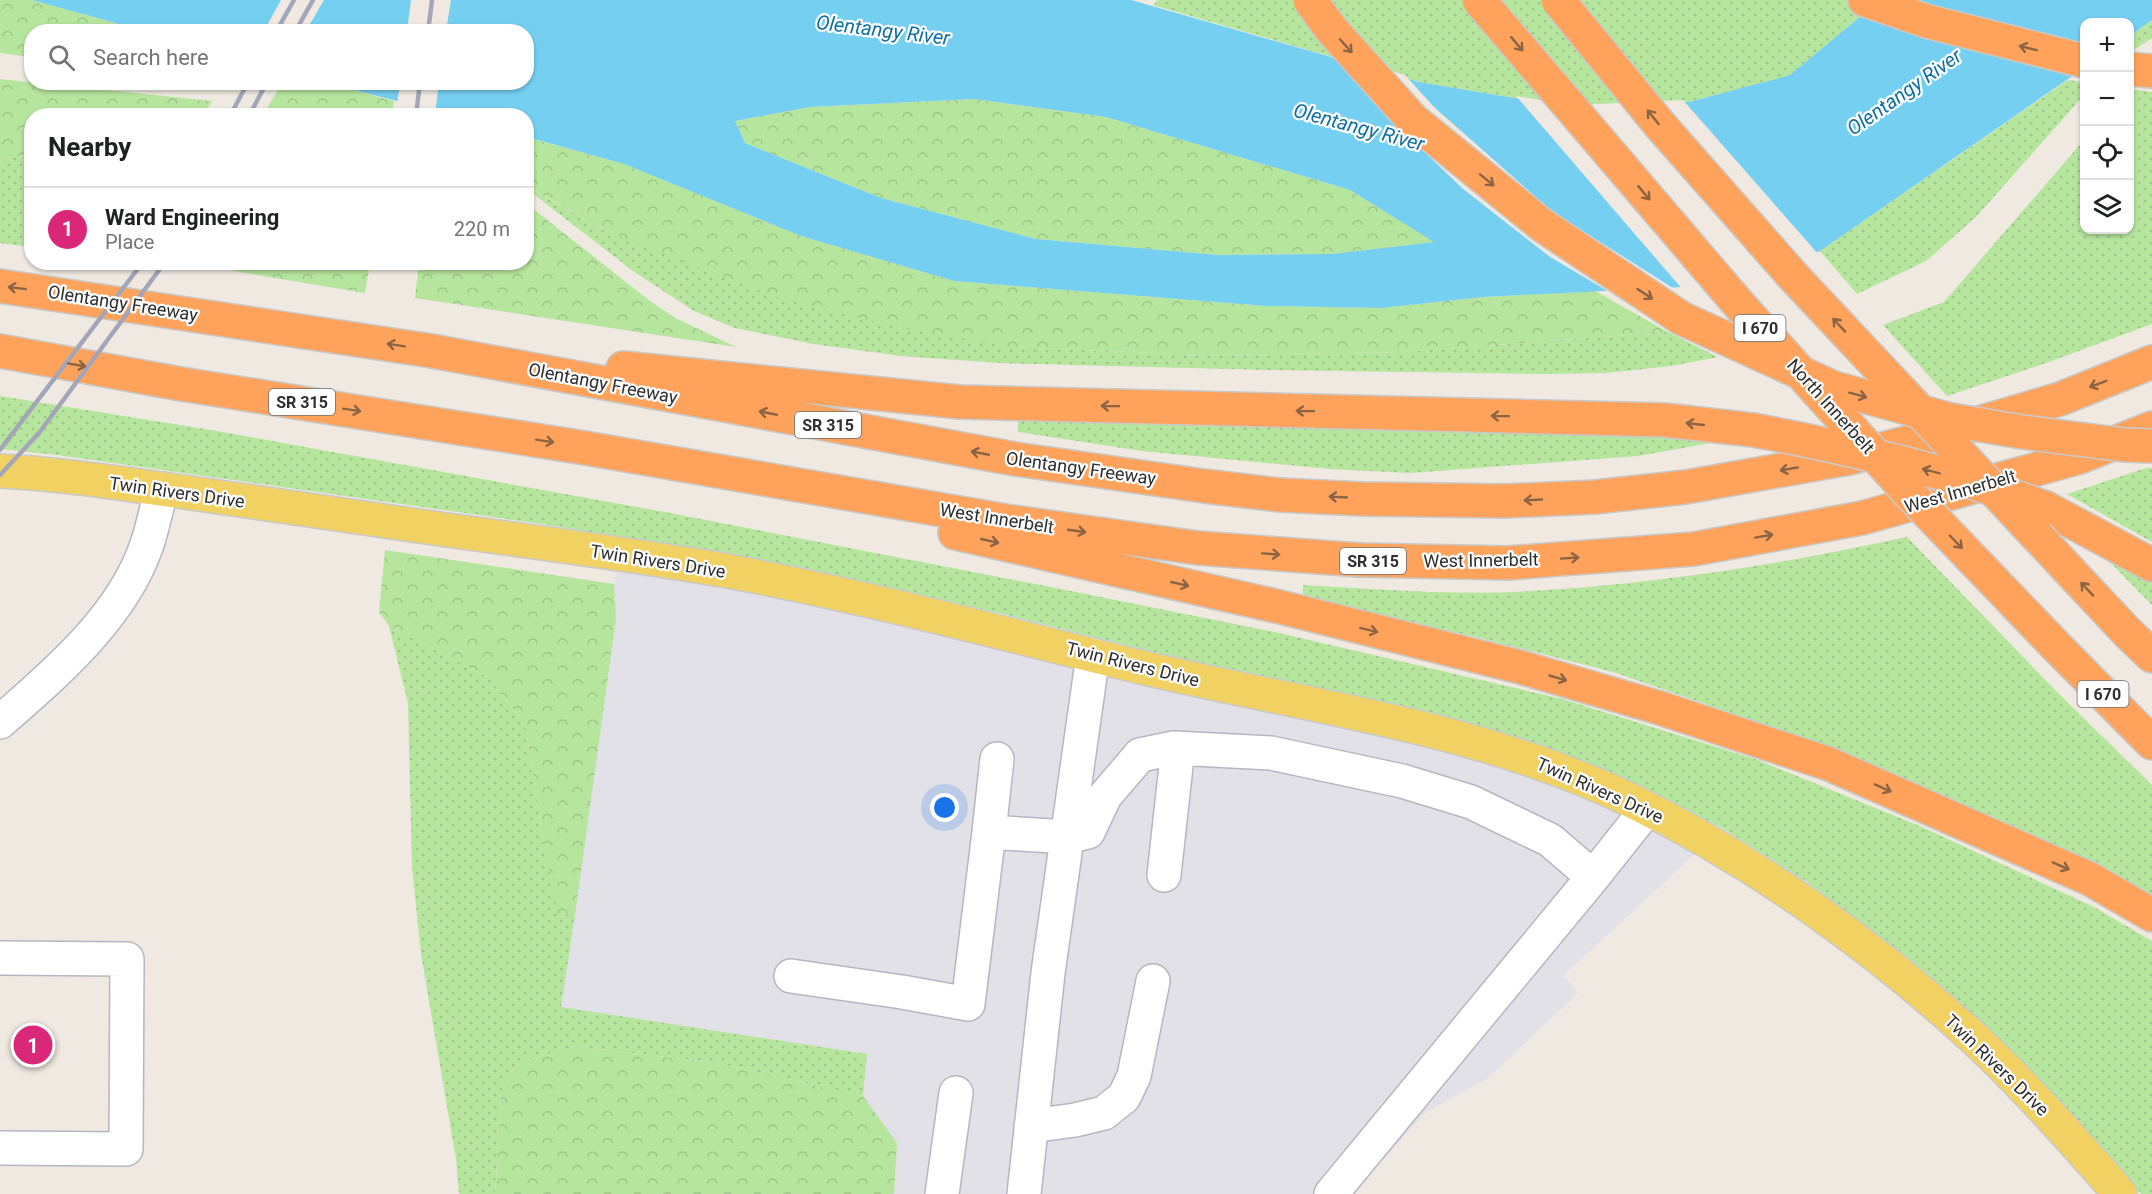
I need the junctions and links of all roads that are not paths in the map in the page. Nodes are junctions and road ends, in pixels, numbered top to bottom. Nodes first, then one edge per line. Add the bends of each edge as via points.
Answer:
1 (1310, 0) edge
2 (1479, 0) edge
3 (1558, 0) edge
4 (1865, 0) edge
5 (2080, 60) edge
6 (2134, 69) edge
7 (2152, 71) edge
8 (0, 285) edge
9 (0, 351) edge
10 (454, 355) junction
11 (2152, 362) edge
12 (2152, 428) edge
13 (2152, 446) edge
14 (585, 448) junction
15 (0, 471) edge
16 (162, 489) junction
17 (2152, 565) edge
18 (1094, 655) junction
19 (2152, 656) edge
20 (0, 722) edge
21 (2152, 743) edge
22 (1178, 748) junction
23 (997, 759) dead end
24 (1647, 809) junction
25 (989, 832) junction
26 (1067, 837) junction
27 (1164, 874) dead end
28 (1593, 877) junction
29 (2152, 915) edge
30 (0, 958) edge
31 (791, 976) dead end
32 (1153, 981) dead end
33 (956, 1093) dead end
34 (1031, 1126) junction
35 (0, 1148) edge
36 (2115, 1192) edge
37 (942, 1194) edge
38 (1024, 1194) edge
39 (1331, 1194) edge

1 -> 13 highway, bridge via 1331,30 1413,120 1542,225 1681,318 1834,388 1951,420
2 -> 21 highway, North Innerbelt / I 670, bridge via 1736,301 1909,493
19 -> 3 highway, bridge via 1793,276 1660,126
5 -> 4 highway via 1926,21
6 - 7 highway
10 -> 8 highway, Olentangy Freeway / SR 315
9 -> 14 highway, SR 315
11 -> 10 highway, Olentangy Freeway / SR 315 via 2060,399 1849,458 1686,488 1506,501 1303,496 1204,486 1015,459
17 -> 10 highway, bridge via 2046,508 1966,480 1815,441 1753,430 1664,420 960,402 657,370
14 -> 12 highway, West Innerbelt / SR 315 via 1006,520 1198,548 1360,560 1508,562 1694,549 1862,518 2080,457
14 -> 29 highway via 1280,607 1520,667 1660,708 1829,764 2090,879
15 - 16 main road, Twin Rivers Drive
16 - 18 main road, Twin Rivers Drive via 733,572 939,616
16 - 20 street via 146,549 102,622 59,671
18 - 24 main road, Twin Rivers Drive via 1492,747 1557,769
18 - 26 street
22 - 26 street via 1140,755 1105,796 1088,832
22 - 27 street
22 - 28 street via 1271,753 1402,781 1471,802 1550,840
23 - 25 street
24 - 28 street
24 - 36 main road, Twin Rivers Drive via 1769,879 1903,978 1978,1043 2048,1113
25 - 26 street
25 - 31 street via 968,1004
26 - 34 street
28 - 39 street
30 - 35 street via 127,959 126,1149
32 - 34 street via 1134,1076 1124,1097 1104,1113
33 - 37 street
34 - 38 street

